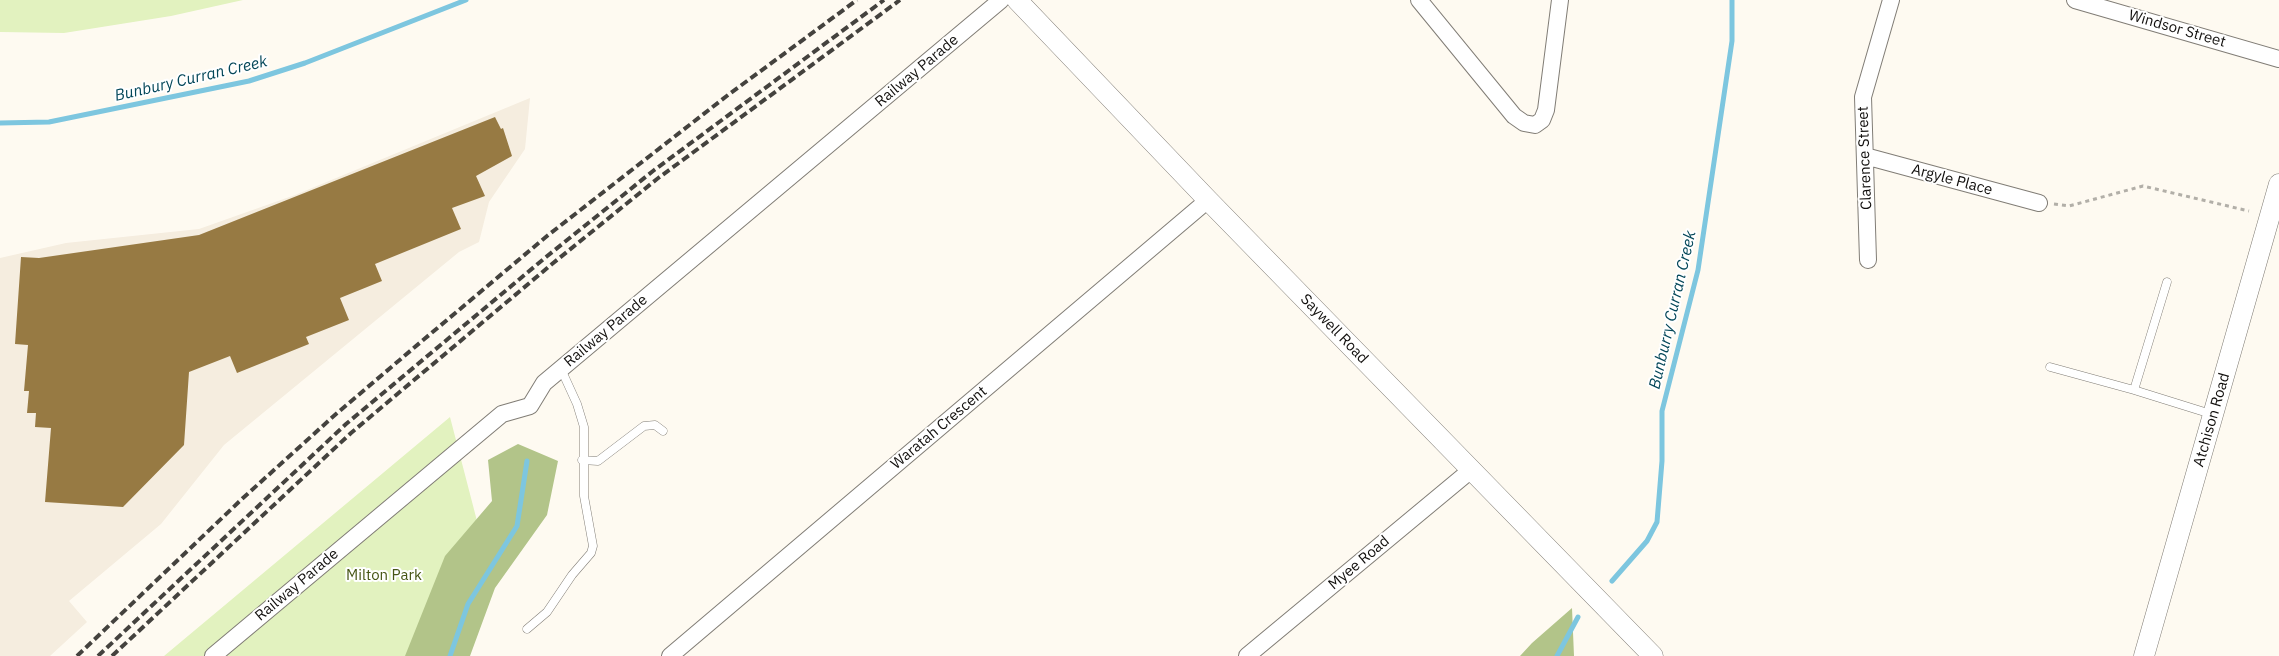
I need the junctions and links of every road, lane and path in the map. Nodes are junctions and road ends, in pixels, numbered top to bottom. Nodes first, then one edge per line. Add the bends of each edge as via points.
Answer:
1 (1001, 0) edge
2 (1016, 0) edge
3 (1419, 0) edge
4 (1560, 0) edge
5 (1891, 0) edge
6 (2075, 0) edge
7 (2108, 4) edge
8 (2279, 59) edge
9 (1865, 156) junction
10 (2279, 184) edge
11 (1208, 200) junction
12 (2039, 203) joint
13 (2249, 211) dead end
14 (1868, 260) dead end
15 (2168, 282) dead end
16 (2050, 367) dead end
17 (561, 369) junction
18 (2134, 390) junction
19 (2213, 414) junction
20 (663, 431) dead end
21 (582, 460) junction
22 (1471, 470) junction
23 (527, 629) dead end
24 (213, 656) edge
25 (670, 656) edge
26 (1247, 656) edge
27 (1653, 656) edge
28 (2144, 656) edge

1 - 17 street, Railway Parade
2 - 11 street, Saywell Road
3 - 4 street via 1514,116 1535,126 1546,110
5 - 9 street, Clarence Street via 1863,97
6 - 7 street, Windsor Street
7 - 8 street, Windsor Street
9 - 12 street, Argyle Place
9 - 14 street, Clarence Street
10 - 19 street, Atchison Road
11 - 22 street, Saywell Road
11 - 25 street, Waratah Crescent
12 - 13 path via 2069,206 2144,186
15 - 18 lane
16 - 18 lane
17 - 21 lane via 584,426
17 - 24 street, Railway Parade via 544,382 530,406 502,414
18 - 19 lane via 2191,410
19 - 28 street, Atchison Road
20 - 21 lane via 654,426 644,426 598,461
21 - 23 lane via 584,496 593,546 591,554 547,612
22 - 26 street, Myee Road
22 - 27 street, Saywell Road

